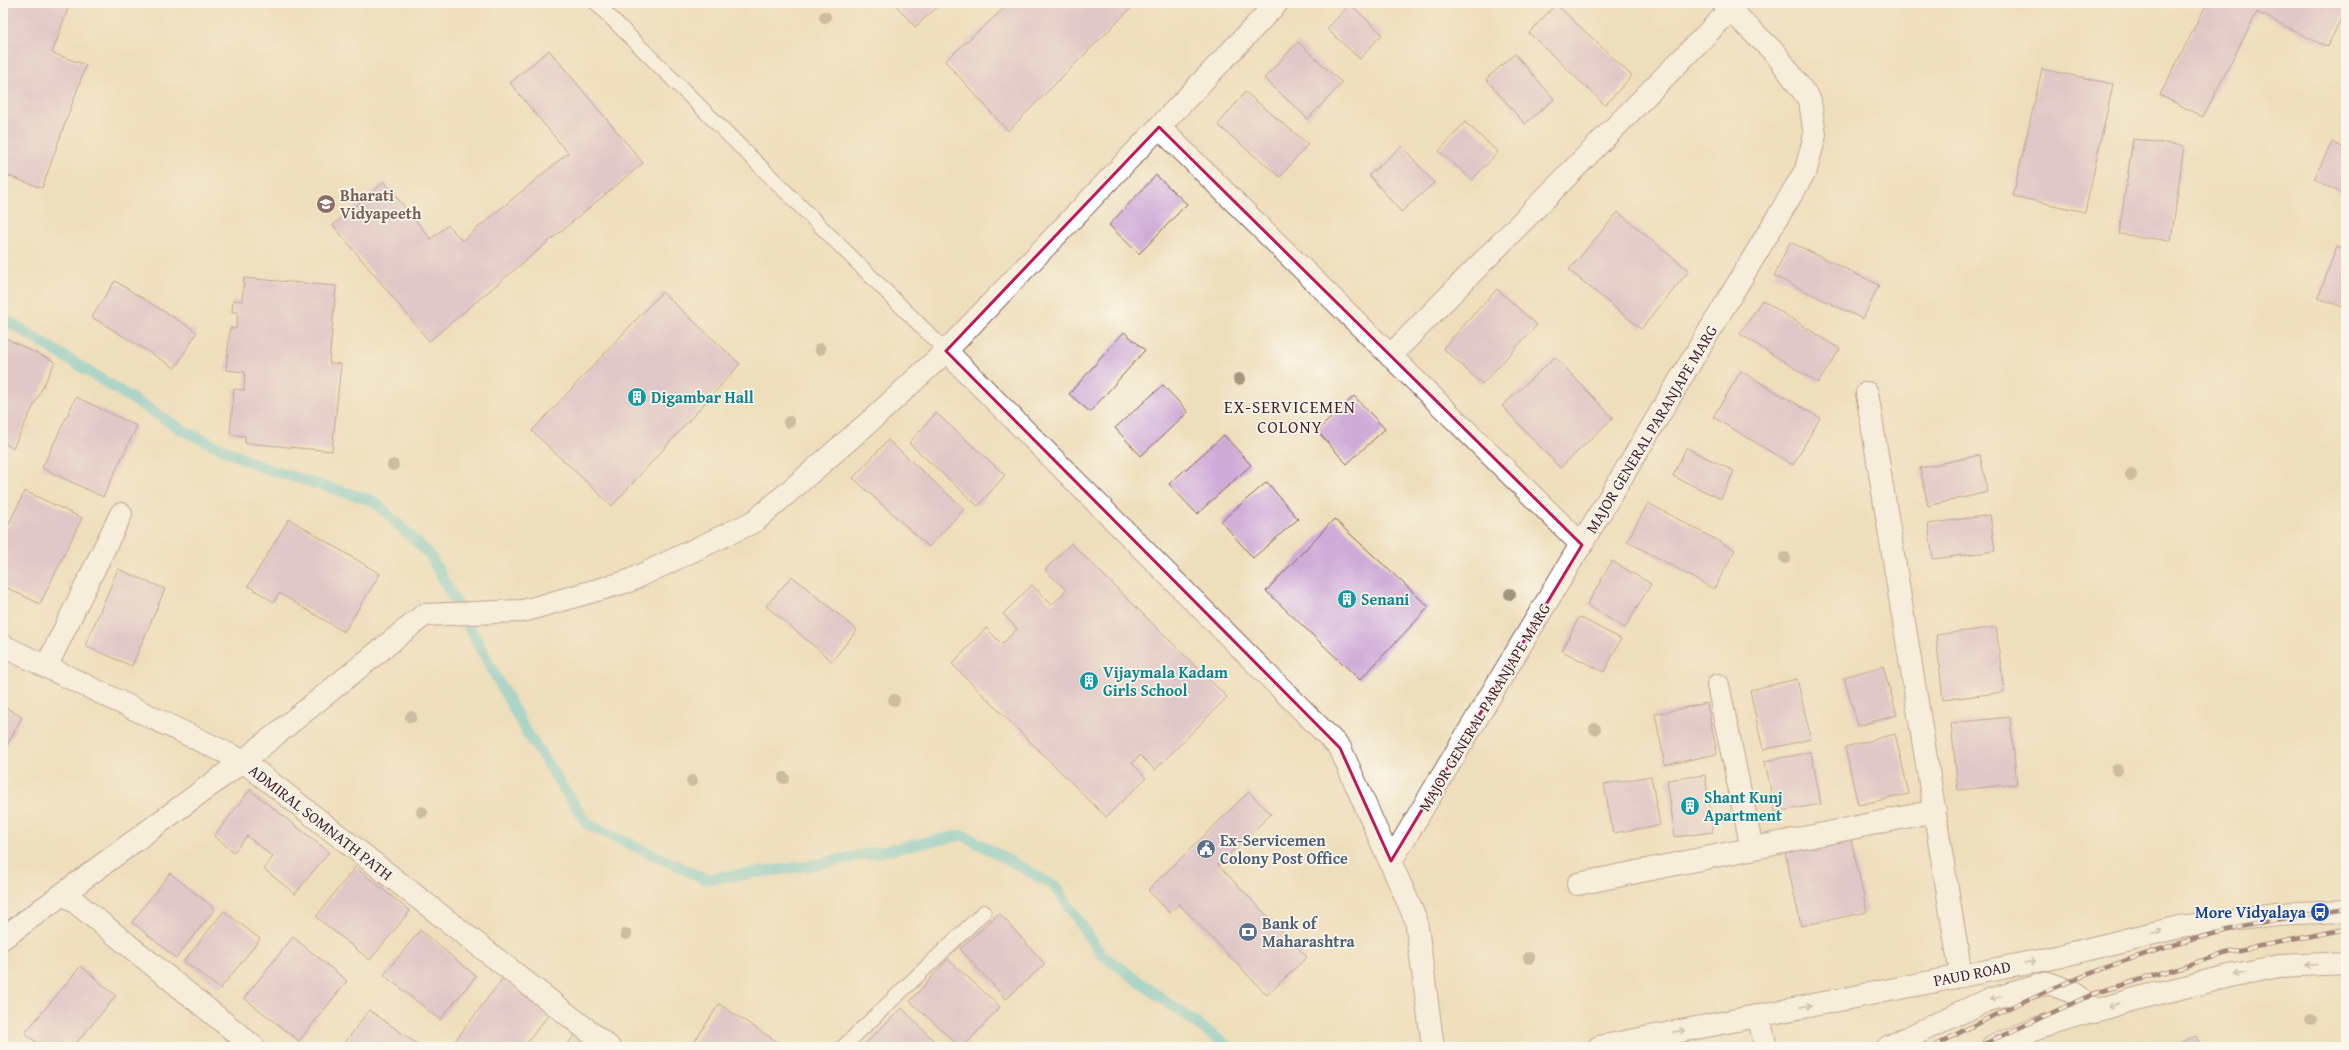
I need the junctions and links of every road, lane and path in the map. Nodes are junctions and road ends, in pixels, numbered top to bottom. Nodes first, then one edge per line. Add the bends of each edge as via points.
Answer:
1 (596, 3) edge
2 (1277, 3) edge
3 (1730, 5) edge
4 (1158, 126) junction
5 (946, 351) junction
6 (1390, 356) junction
7 (1867, 394) dead end
8 (121, 514) dead end
9 (1582, 545) junction
10 (3, 646) edge
11 (46, 667) junction
12 (1718, 685) dead end
13 (243, 761) junction
14 (1935, 811) junction
15 (1752, 849) junction
16 (1391, 861) junction
17 (1578, 884) dead end
18 (64, 893) junction
19 (2346, 911) edge
20 (984, 912) dead end
21 (3, 938) edge
22 (2346, 963) edge
23 (1961, 975) junction
24 (2094, 1012) junction
25 (1758, 1016) junction
26 (254, 1047) edge
27 (609, 1047) edge
28 (843, 1047) edge
29 (1433, 1047) edge
30 (1599, 1047) edge
31 (1766, 1047) edge
32 (1888, 1047) edge
33 (1992, 1047) edge

1 - 5 lane
2 - 4 street
3 - 6 street
3 - 9 street, MAJOR GENERAL PARANJAPE MARG via 1776,54 1810,101 1814,135 1806,170
4 - 5 street
4 - 6 street
5 - 13 street via 876,416 755,521 629,581 523,611 424,615
5 - 16 street via 1340,748
6 - 9 street
7 - 14 street
8 - 11 street
9 - 16 street, MAJOR GENERAL PARANJAPE MARG
10 - 11 street, ADMIRAL SOMNATH PATH
11 - 13 street, ADMIRAL SOMNATH PATH
12 - 15 street
13 - 18 street
13 - 27 street, ADMIRAL SOMNATH PATH
14 - 15 street
14 - 23 street
15 - 17 street
16 - 29 street via 1416,920
18 - 21 street
18 - 26 street
23 -> 19 street, PAUD ROAD via 2048,958 2179,927 2277,914
20 - 28 lane
22 -> 24 street via 2279,966 2131,1000
25 -> 23 street, PAUD ROAD
24 -> 32 street via 2075,993 2048,984 1985,1000
24 - 33 street via 2038,1028
30 -> 25 street, PAUD ROAD
25 - 31 street

